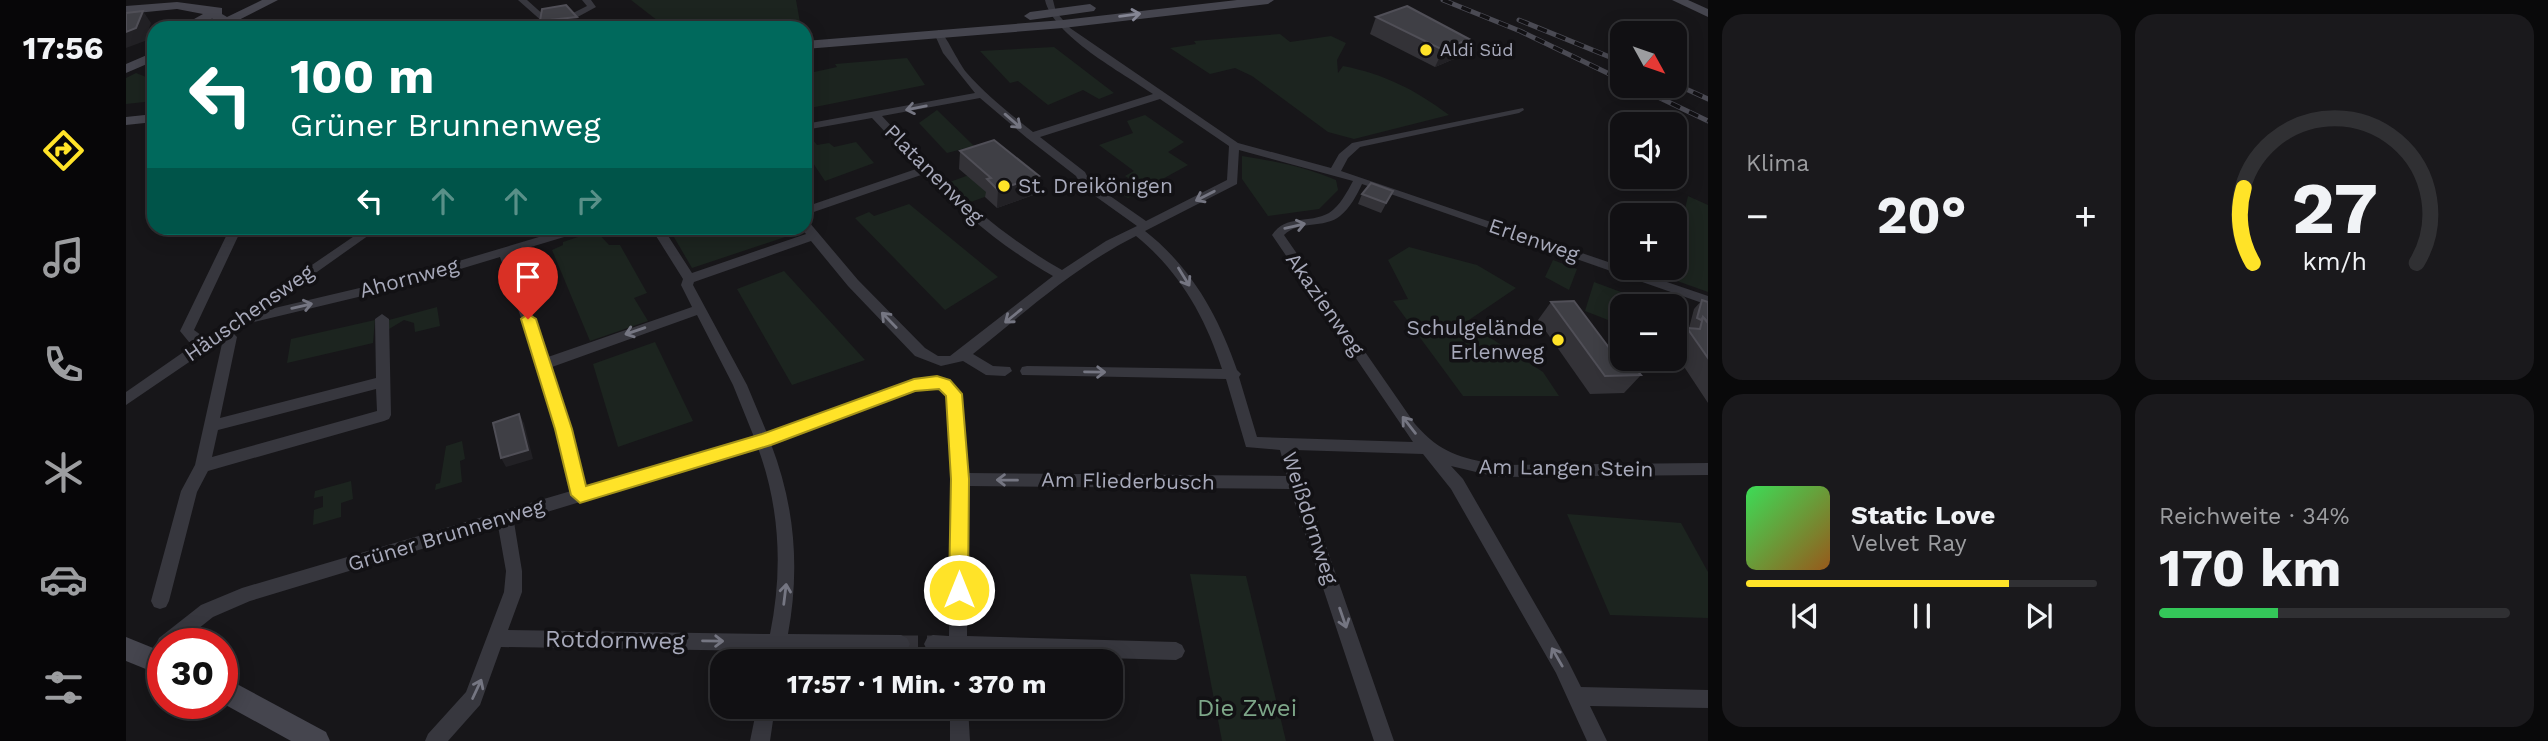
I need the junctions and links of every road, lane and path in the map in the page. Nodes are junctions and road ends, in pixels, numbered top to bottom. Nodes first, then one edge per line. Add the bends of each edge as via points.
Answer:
1 (244, 0) edge
2 (272, 0) edge
3 (522, 0) edge
4 (586, 0) edge
5 (1162, 0) edge
6 (1268, 0) edge
7 (1678, 0) edge
8 (1050, 6) edge
9 (132, 9) edge
10 (217, 12) junction
11 (1708, 13) edge
12 (204, 21) edge
13 (217, 21) edge
14 (219, 21) edge
15 (1063, 24) junction
16 (939, 33) junction
17 (812, 44) edge
18 (147, 46) edge
19 (126, 56) edge
20 (147, 59) edge
21 (126, 69) edge
22 (983, 94) junction
23 (1161, 95) junction
24 (1519, 110) dead end
25 (876, 116) junction
26 (147, 119) edge
27 (126, 121) edge
28 (812, 126) edge
29 (1031, 136) junction
30 (1234, 145) junction
31 (925, 170) junction
32 (1335, 171) junction
33 (1359, 178) junction
34 (812, 209) edge
35 (1140, 228) junction
36 (812, 233) edge
37 (233, 235) edge
38 (363, 235) edge
39 (557, 235) edge
40 (667, 235) edge
41 (797, 235) edge
42 (504, 251) junction
43 (1062, 276) junction
44 (689, 279) junction
45 (1708, 301) edge
46 (700, 309) junction
47 (382, 319) dead end
48 (236, 322) junction
49 (221, 332) junction
50 (205, 343) junction
51 (963, 355) junction
52 (544, 364) junction
53 (1005, 371) dead end
54 (1027, 371) dead end
55 (1234, 374) junction
56 (383, 382) junction
57 (126, 399) edge
58 (212, 426) junction
59 (765, 440) junction
60 (1286, 444) junction
61 (1428, 448) junction
62 (203, 466) junction
63 (1708, 469) edge
64 (960, 479) junction
65 (1296, 483) junction
66 (580, 495) junction
67 (505, 517) junction
68 (160, 601) dead end
69 (188, 628) edge
70 (497, 638) junction
71 (777, 642) junction
72 (901, 644) tunnel mouth
73 (933, 644) tunnel mouth
74 (126, 649) edge
75 (776, 649) edge
76 (947, 649) edge
77 (958, 649) edge
78 (147, 651) edge
79 (1123, 651) edge
80 (1176, 651) dead end
81 (1577, 696) junction
82 (238, 698) edge
83 (1708, 699) edge
84 (764, 719) edge
85 (959, 719) edge
86 (317, 741) edge
87 (435, 741) edge
88 (760, 741) edge
89 (960, 741) edge
90 (1384, 741) edge
91 (1597, 741) edge

1 - 10 main road
2 - 14 main road
3 - 4 street via 544,20 583,12 592,6
5 - 8 main road
15 -> 6 main road
7 - 11 main road
8 - 15 street
8 - 16 main road
9 - 10 main road via 190,3
9 - 12 main road via 185,8 202,15
10 - 13 main road via 222,19
15 - 16 main road
15 - 23 street
16 - 17 main road
16 - 22 street, Weißdornweg via 942,46
18 - 19 main road
20 - 21 main road
22 -> 25 street
22 -> 29 street, Weißdornweg
23 - 29 street
23 - 30 street
24 - 32 street via 1356,145
25 - 28 street
25 - 31 street, Platanenweg
26 - 27 main road
29 - 35 street, Weißdornweg
30 - 32 street
30 -> 35 street via 1233,181
31 - 34 street
31 - 43 street, Platanenweg via 978,221
32 - 33 street
33 - 45 street, Erlenweg
61 -> 33 street, Akazienweg via 1278,235 1286,227 1333,216
35 - 43 street
35 -> 55 street, Weißdornweg via 1174,262 1208,318
51 -> 36 street via 941,363 920,352
37 - 50 street via 187,331
38 - 48 street, Häuschensweg
39 - 42 street, Ahornweg
40 - 44 street
41 - 44 street
48 -> 42 street, Ahornweg via 404,282
42 - 52 street
43 -> 51 street
44 - 46 street via 687,285
46 -> 52 street
46 - 59 street
47 - 56 street
48 - 49 street, Häuschensweg
49 - 50 street, Häuschensweg
49 - 58 street via 230,337
50 - 57 street, Häuschensweg
51 - 53 street via 991,371
52 - 66 street
54 -> 55 street
55 - 60 street, Weißdornweg via 1251,443
56 - 58 street
56 - 62 street via 384,415
58 - 62 street
59 - 64 street, Grüner Brunnenweg via 914,385 937,382 954,394
59 - 66 street, Grüner Brunnenweg
71 -> 59 street via 788,566 779,490
60 - 61 street
60 - 65 street, Weißdornweg
61 - 63 street, Am Langen Stein via 1460,463 1497,471
81 -> 61 street, Akazienweg via 1457,484
62 - 68 street via 189,491
65 -> 64 street, Am Fliederbusch
64 - 77 street
65 -> 90 street, Weißdornweg
66 - 67 street, Grüner Brunnenweg
67 - 69 street, Grüner Brunnenweg via 248,594 207,611
67 - 70 street via 513,592
70 -> 71 street, Rotdornweg
87 -> 70 street via 473,698
71 - 72 street, Rotdornweg
71 - 75 street
73 - 76 street
74 - 78 main road
79 - 80 street
81 - 83 street
81 - 91 street, Akazienweg
82 - 86 main road
84 - 88 street
85 - 89 street

